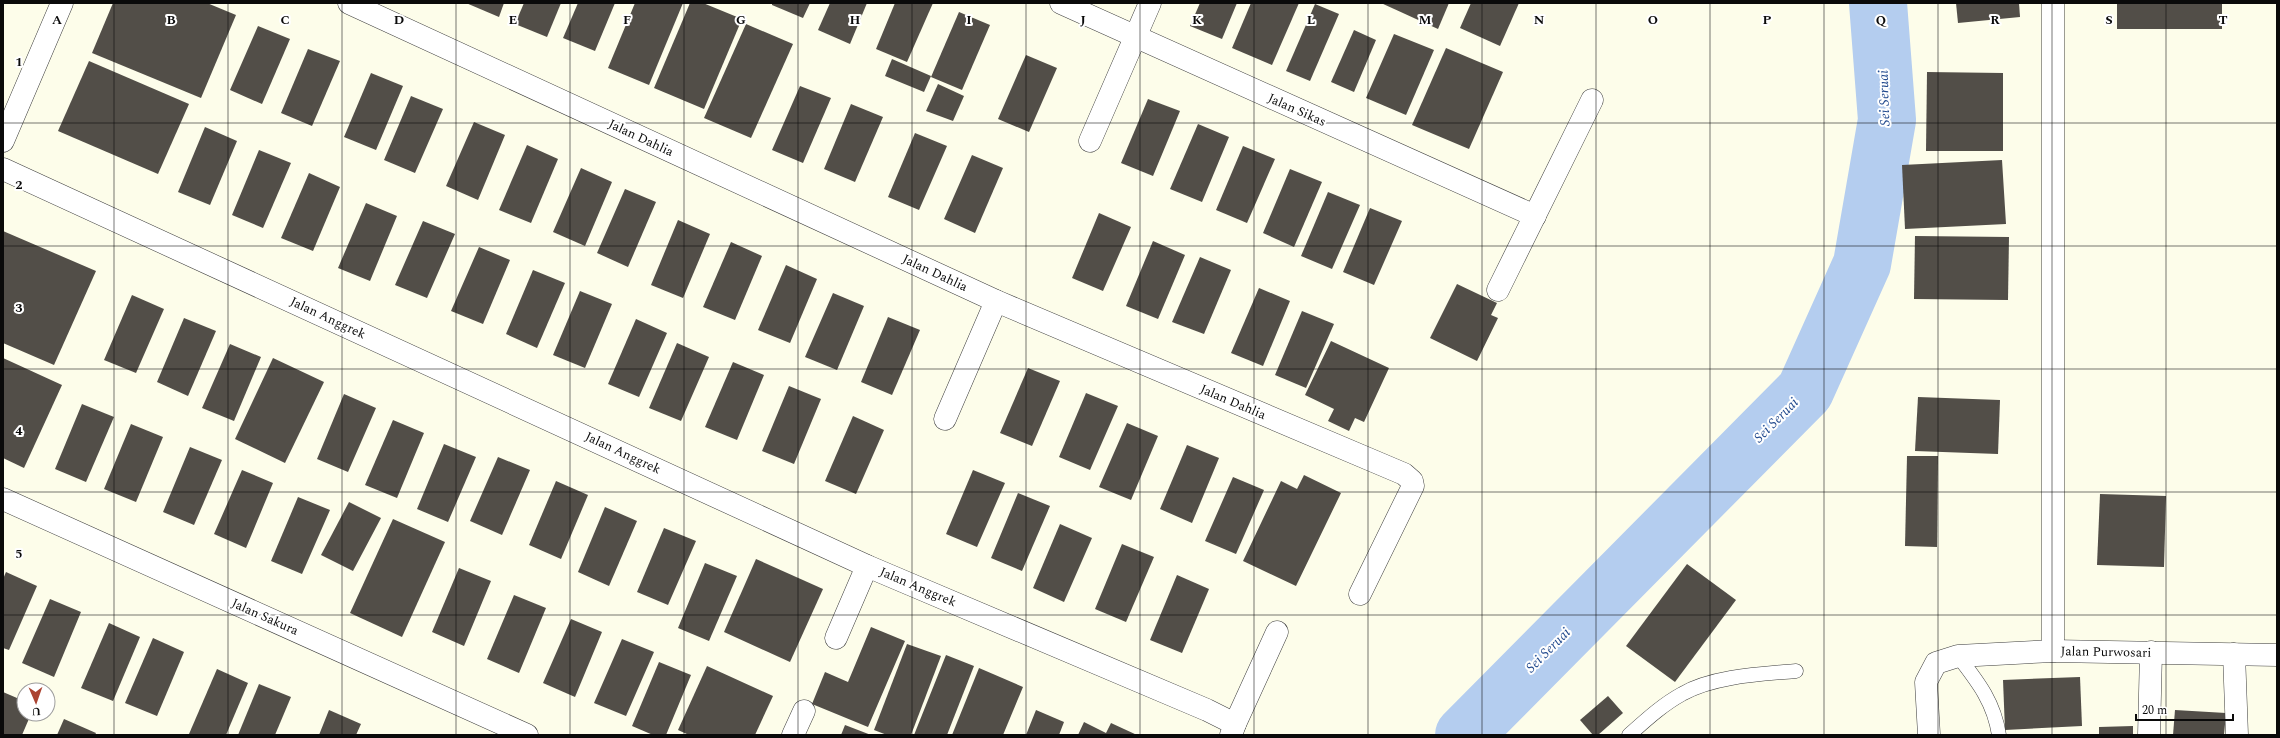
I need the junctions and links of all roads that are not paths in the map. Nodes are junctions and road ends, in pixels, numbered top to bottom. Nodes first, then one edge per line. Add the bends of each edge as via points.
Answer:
1 (62, 3) edge
2 (348, 3) edge
3 (1061, 3) edge
4 (1150, 3) edge
5 (2052, 3) edge
6 (1134, 36) junction
7 (1592, 100) dead end
8 (3, 141) edge
9 (1090, 141) dead end
10 (3, 169) edge
11 (1534, 216) junction
12 (1498, 290) dead end
13 (996, 301) junction
14 (945, 419) dead end
15 (3, 499) edge
16 (867, 566) junction
17 (1360, 594) dead end
18 (1277, 632) dead end
19 (836, 638) dead end
20 (2053, 651) junction
21 (2151, 652) junction
22 (2234, 654) junction
23 (2277, 655) edge
24 (1958, 656) junction
25 (1796, 671) dead end
26 (804, 711) dead end
27 (1233, 730) edge
28 (527, 735) edge
29 (793, 735) edge
30 (1628, 735) edge
31 (1929, 735) edge
32 (1999, 735) edge
33 (2149, 735) edge
34 (2237, 735) edge

1 - 8 street
2 - 13 street, Jalan Dahlia
3 - 6 street, Jalan Sikas
4 - 6 street
5 - 20 street
6 - 9 street
6 - 11 street, Jalan Sikas
7 - 11 street
10 - 16 street, Jalan Anggrek
11 - 12 street
13 - 14 street
13 - 17 street, Jalan Dahlia via 1409,477 1413,486
15 - 28 street, Jalan Sakura
16 - 19 street
16 - 27 street, Jalan Anggrek via 1193,704
18 - 27 street
20 - 21 street, Jalan Purwosari
20 - 24 street, Jalan Purwosari
21 - 22 street, Jalan Purwosari
21 - 33 street
22 - 23 street, Jalan Purwosari
22 - 34 street
24 - 31 street, Jalan Purwosari via 1936,663 1926,682
24 - 32 lane via 1984,689
25 - 30 lane via 1733,679 1684,693 1660,707
26 - 29 street

